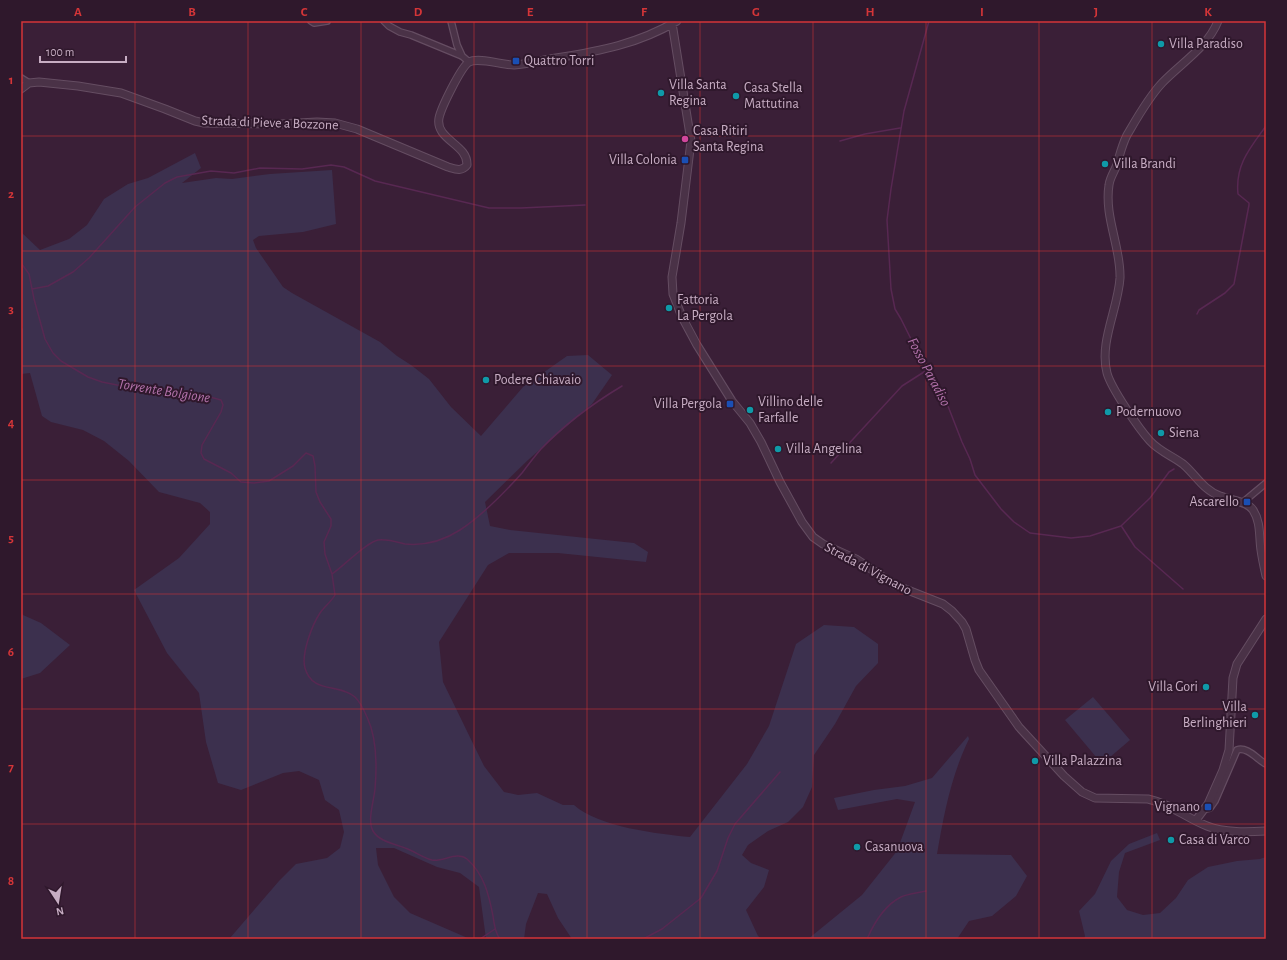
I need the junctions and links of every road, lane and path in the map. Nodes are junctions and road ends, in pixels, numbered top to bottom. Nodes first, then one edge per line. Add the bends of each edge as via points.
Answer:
1 (311, 21) edge
2 (327, 21) edge
3 (384, 21) edge
4 (451, 21) edge
5 (1218, 21) edge
6 (675, 22) edge
7 (462, 56) junction
8 (469, 62) junction
9 (21, 78) edge
10 (29, 83) junction
11 (21, 89) edge
12 (1266, 483) edge
13 (1242, 503) junction
14 (1266, 576) edge
15 (1266, 619) edge
16 (1266, 764) edge
17 (1204, 809) junction
18 (1196, 820) junction
19 (1266, 831) edge

1 - 2 street
3 - 7 street via 400,32
4 - 7 street
5 - 13 street via 1209,37 1162,83 1144,108 1124,141 1110,179 1108,203 1120,276 1105,363 1111,384 1151,442 1183,465 1208,490
6 - 8 street via 623,45 598,51 514,65
6 - 18 street, Strada di Vignano via 691,139 672,291 691,334 732,401 750,422 787,496 809,533 823,544 856,559 895,586 943,604 952,611 966,629 979,670 1019,727 1082,792 1095,798 1155,801
7 - 8 street
8 - 10 street, Strada di Pieve a Bozzone via 459,75 439,120 443,134 466,156 467,165 460,170 357,129 335,123 204,123 116,92 63,84
9 - 10 street
10 - 11 street
12 - 13 street
13 - 14 street via 1250,506 1257,518
15 - 17 street via 1235,668 1229,750
16 - 17 street via 1245,749 1237,750 1215,801 1210,808
17 - 18 street
18 - 19 street, Strada di Vignano via 1218,829

